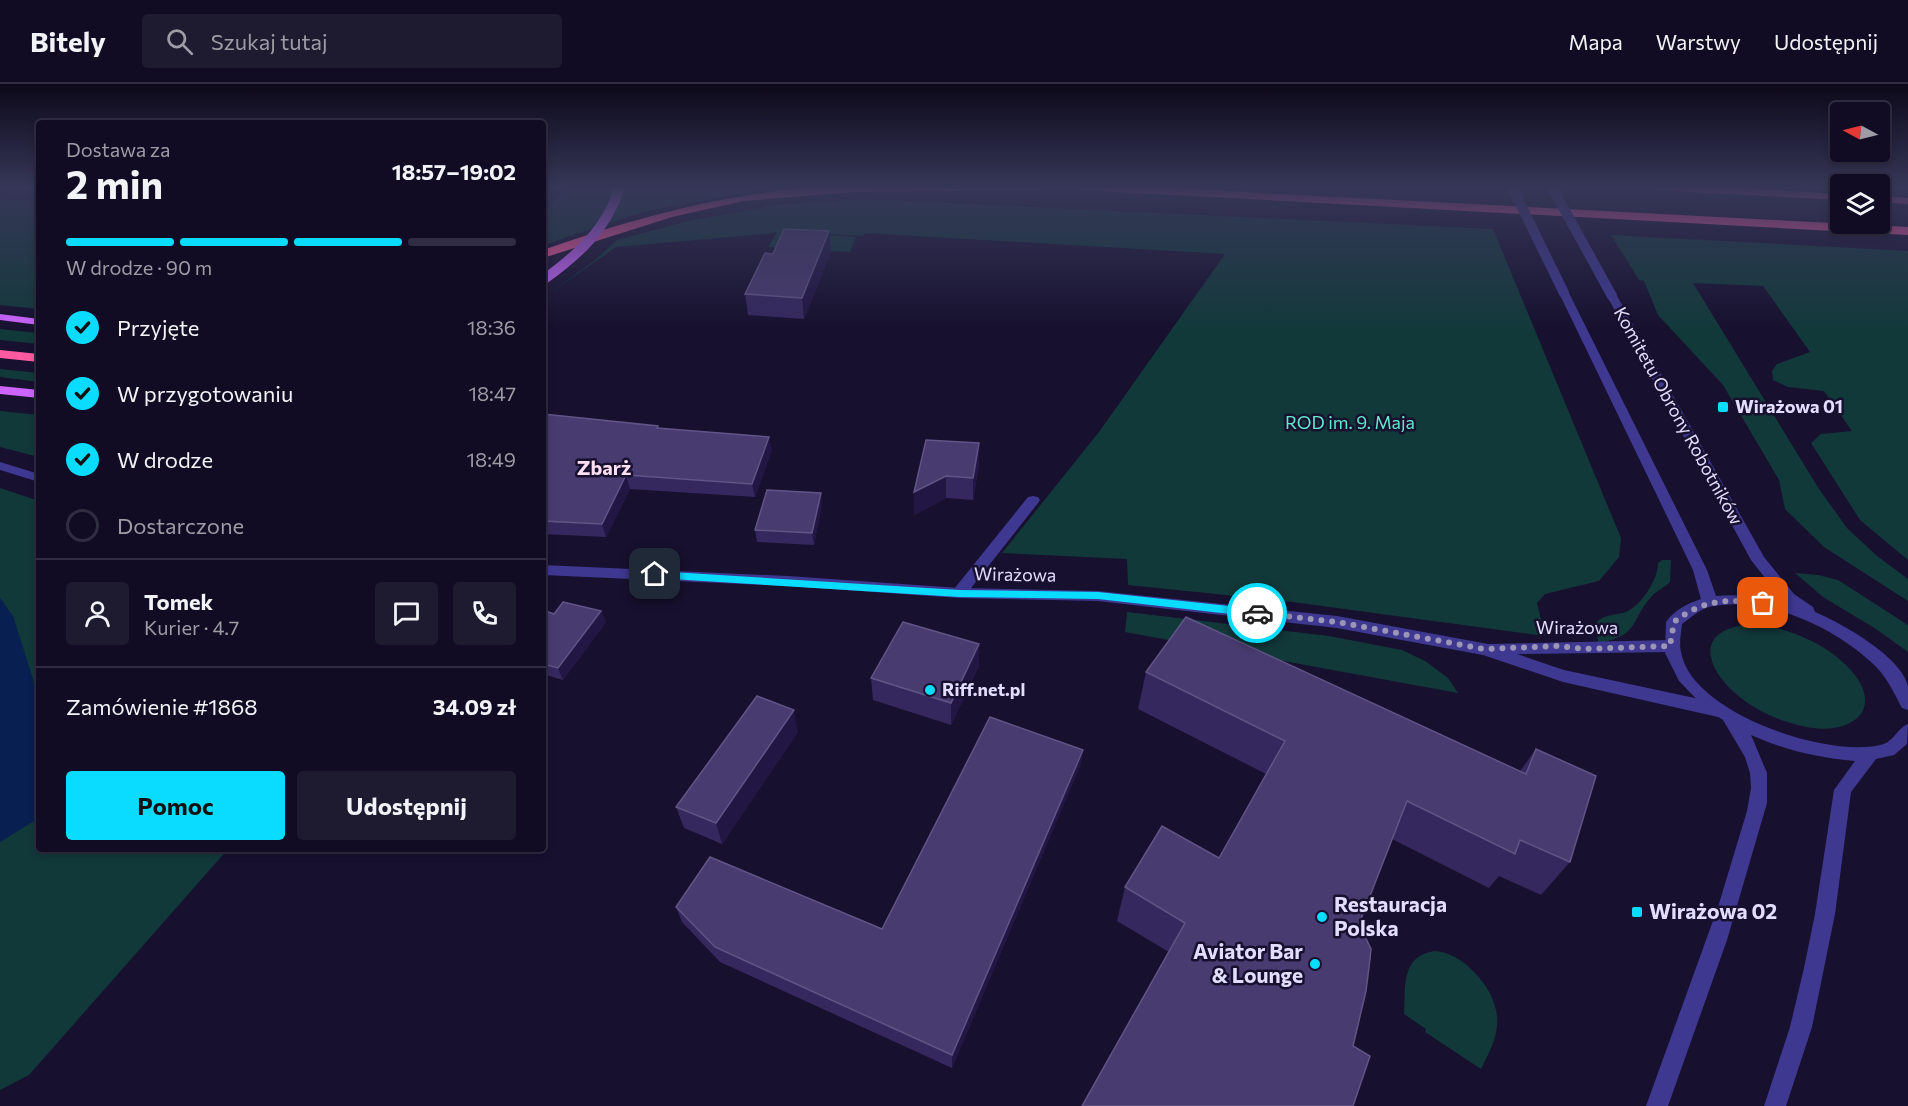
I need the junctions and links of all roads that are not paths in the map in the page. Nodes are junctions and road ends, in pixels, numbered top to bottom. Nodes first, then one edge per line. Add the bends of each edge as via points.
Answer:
1 (595, 235) edge
2 (599, 235) edge
3 (1535, 235) edge
4 (1578, 235) edge
5 (546, 253) edge
6 (546, 278) edge
7 (0, 317) edge
8 (36, 322) edge
9 (0, 354) edge
10 (36, 358) edge
11 (0, 390) edge
12 (36, 394) edge
13 (0, 466) edge
14 (36, 477) edge
15 (1033, 500) dead end
16 (546, 570) edge
17 (959, 593) junction
18 (1710, 602) junction
19 (1828, 624) junction
20 (1670, 646) junction
21 (1484, 649) junction
22 (1900, 675) edge
23 (1908, 703) edge
24 (1724, 714) junction
25 (1908, 731) edge
26 (1870, 754) junction
27 (1657, 1106) edge
28 (1775, 1106) edge

1 - 6 main road, bridge
2 - 5 highway
3 - 18 street, bridge via 1700,570
4 - 19 street, Komitetu Obrony Robotników, bridge via 1762,567 1789,598
7 - 8 main road
9 - 10 highway
11 - 12 main road
13 - 14 street
15 - 17 street
16 - 17 street, Wirażowa
17 - 21 street, Wirażowa via 1098,596 1337,622
18 - 19 street via 1763,603
18 - 20 street via 1689,610 1674,622
19 - 22 street
20 - 21 street, Wirażowa
20 - 24 street via 1676,664 1695,688
21 - 24 street, Wirażowa via 1563,676
22 - 23 street
24 - 26 street via 1790,745 1847,756
24 - 27 street via 1746,740 1760,784 1734,892
25 - 26 street via 1890,749
26 - 28 street via 1843,790 1814,968 1801,1027

